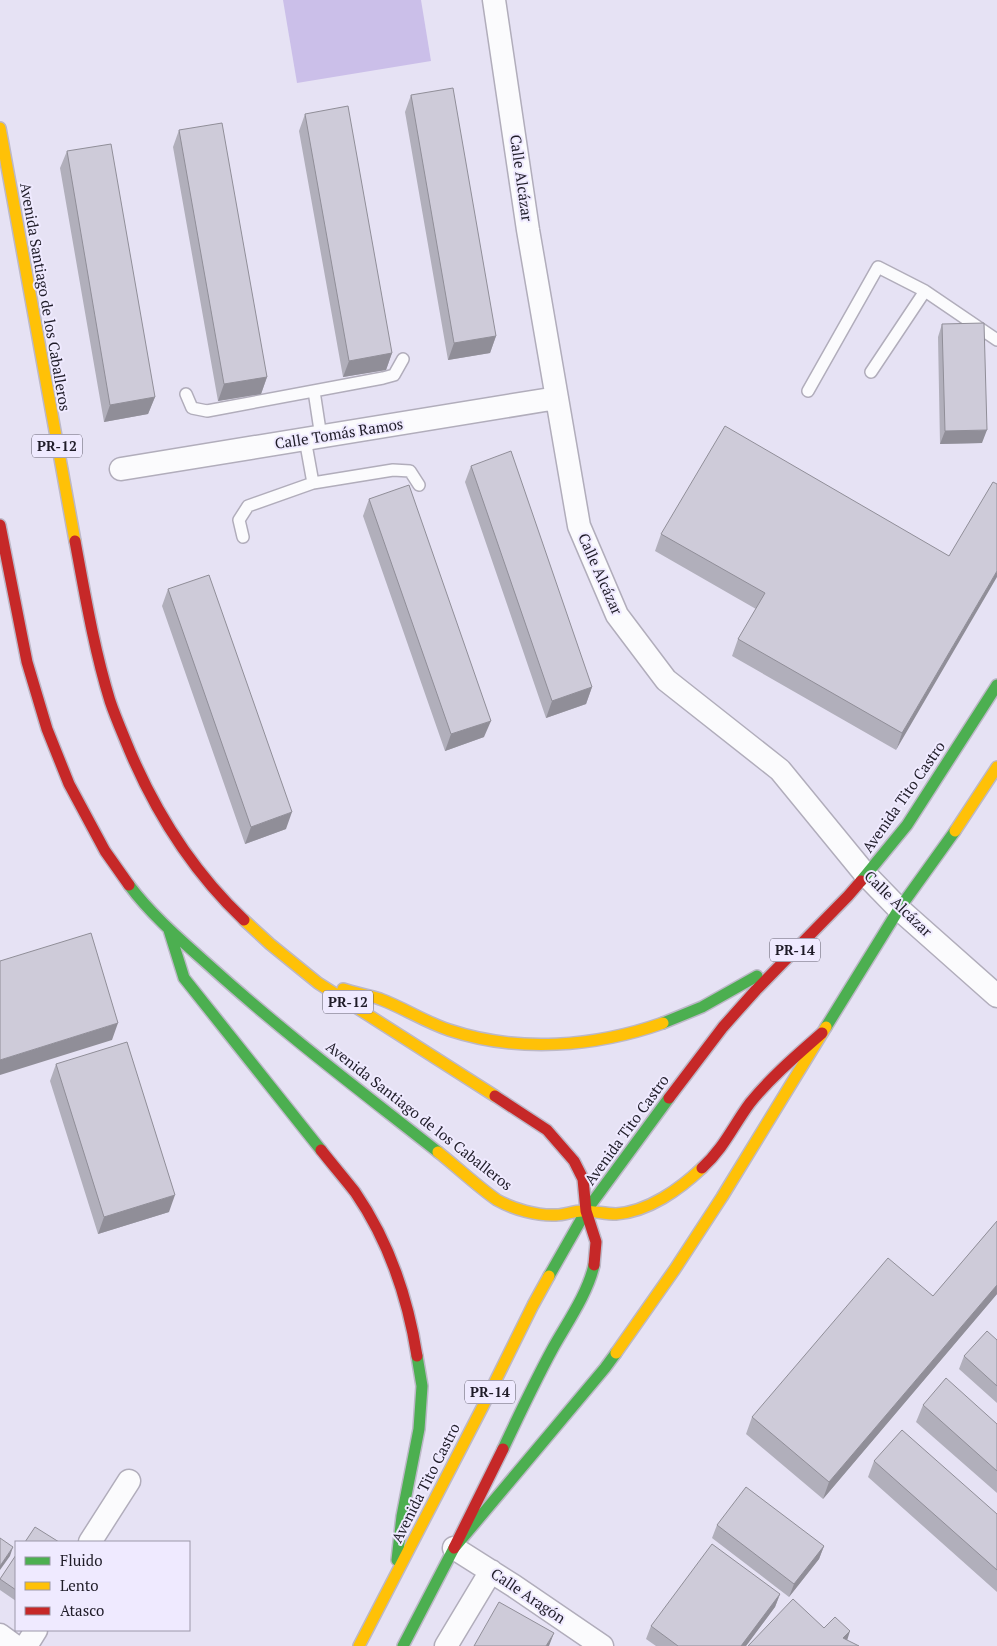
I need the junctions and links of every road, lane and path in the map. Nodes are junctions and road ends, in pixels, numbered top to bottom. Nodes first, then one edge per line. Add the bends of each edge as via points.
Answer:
1 (496, 0) edge
2 (0, 128) edge
3 (925, 291) junction
4 (997, 340) edge
5 (403, 359) dead end
6 (871, 372) dead end
7 (314, 391) junction
8 (808, 391) dead end
9 (186, 394) dead end
10 (557, 398) junction
11 (313, 438) junction
12 (121, 469) dead end
13 (313, 483) junction
14 (420, 485) dead end
15 (0, 525) edge
16 (243, 537) dead end
17 (997, 685) edge
18 (997, 767) edge
19 (866, 875) junction
20 (899, 909) junction
21 (168, 928) junction
22 (790, 955) junction
23 (318, 983) junction
24 (997, 996) edge
25 (822, 1033) junction
26 (586, 1211) junction
27 (129, 1481) dead end
28 (91, 1541) edge
29 (454, 1548) junction
30 (491, 1571) junction
31 (396, 1575) junction
32 (35, 1631) edge
33 (0, 1635) edge
34 (15, 1646) edge
35 (26, 1646) edge
36 (359, 1646) edge
37 (402, 1646) edge
38 (446, 1646) edge
39 (602, 1646) edge

1 - 10 street, Calle Alcázar via 528,230
2 - 23 main road, Avenida Santiago de los Caballeros / PR-12 via 76,548 110,702 141,777 176,839 232,908
3 - 4 lane
3 - 6 lane
3 - 8 lane via 878,267
5 - 7 lane via 394,374 383,378
7 - 9 lane via 207,412 192,408
7 - 11 lane
10 - 11 street, Calle Tomás Ramos
10 - 19 street, Calle Alcázar via 579,526 617,616 666,680 780,770
11 - 12 street, Calle Tomás Ramos
11 - 13 lane
13 - 14 lane via 410,470
13 - 16 lane via 248,506 239,520
15 - 21 main road, Avenida Santiago de los Caballeros via 27,662 47,729 70,784 105,851
17 - 19 main road, Avenida Tito Castro / PR-14 via 907,824
18 - 20 main road
19 - 20 street, Calle Alcázar
19 - 22 main road, Avenida Tito Castro / PR-14
20 - 24 street, Calle Alcázar
20 - 25 main road
21 - 26 main road, Avenida Santiago de los Caballeros via 246,999 498,1200 552,1215
21 - 31 main road via 184,978 355,1193 380,1235 408,1308 422,1386 419,1429 402,1516
22 - 23 main road via 726,995 684,1016 625,1034 571,1043 488,1040 438,1026 378,999
22 - 26 main road, Avenida Tito Castro / PR-14 via 723,1027
23 - 26 main road, Avenida Santiago de los Caballeros / PR-12 via 547,1130 574,1161 582,1179
25 - 26 main road via 752,1100 718,1153 682,1184 641,1209 607,1215
25 - 29 main road via 652,1303 605,1368
26 - 29 main road via 596,1242 592,1274
26 - 31 main road, Avenida Tito Castro / PR-14 via 532,1305
27 - 28 street
29 - 30 street, Calle Aragón
29 - 37 main road
30 - 38 street
30 - 39 street, Calle Aragón
31 - 36 main road, Avenida Tito Castro / PR-14
32 - 35 street
33 - 34 street

